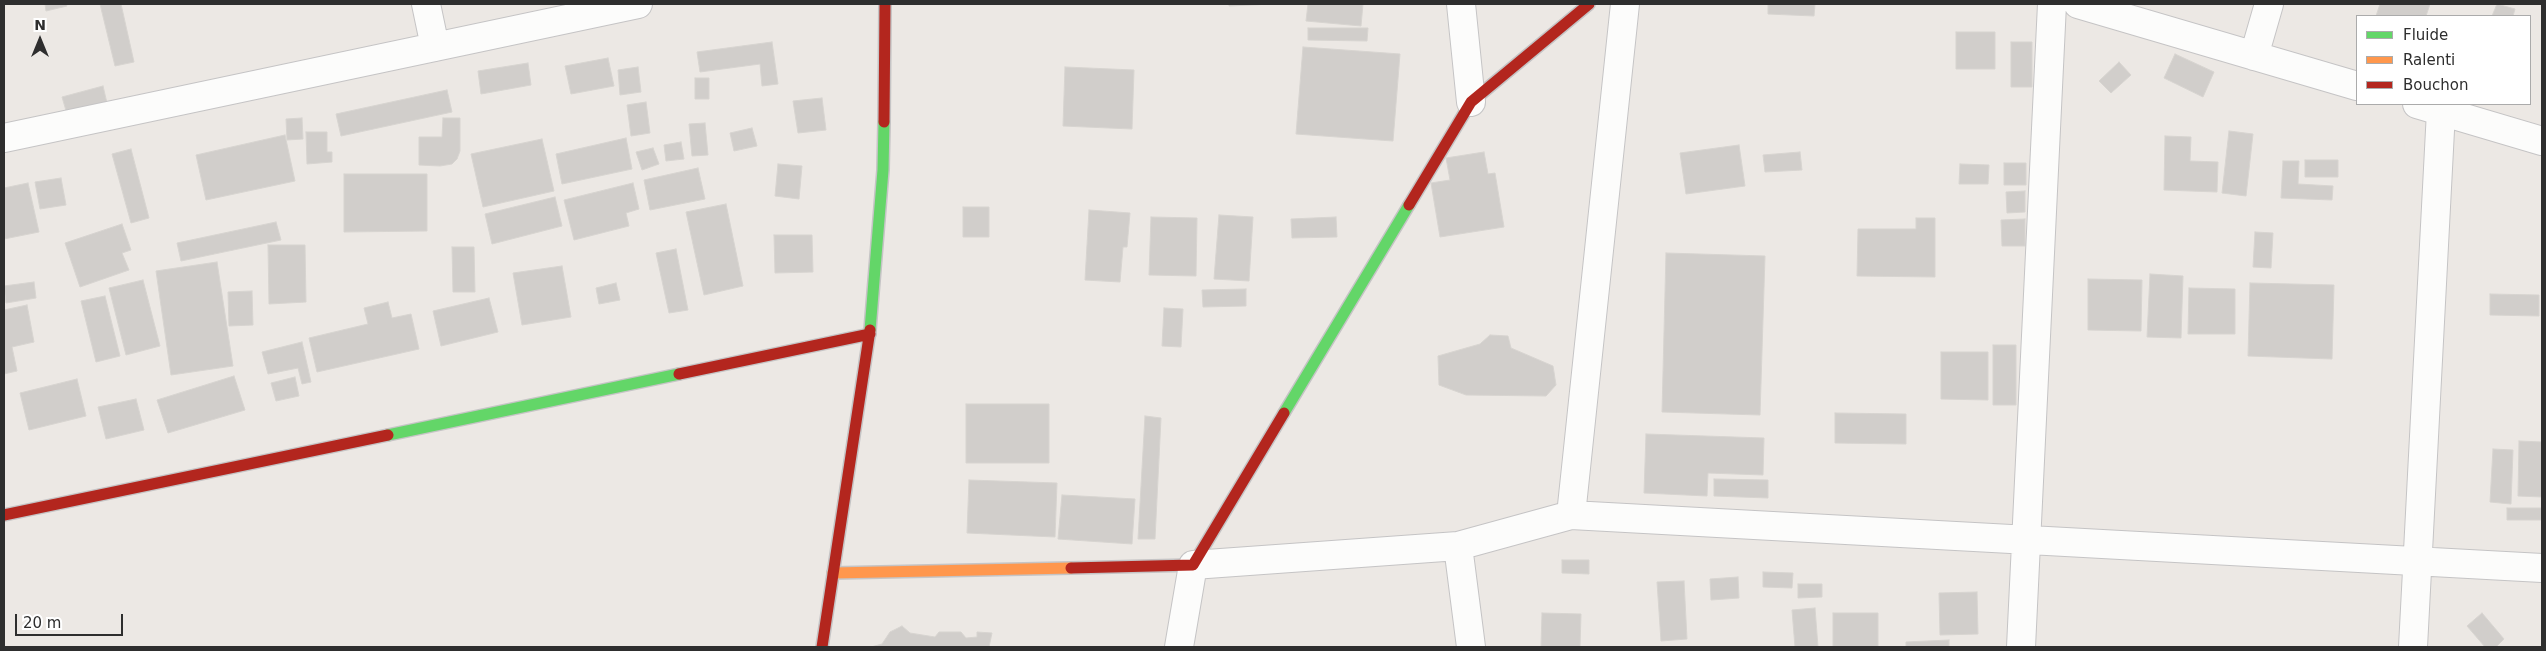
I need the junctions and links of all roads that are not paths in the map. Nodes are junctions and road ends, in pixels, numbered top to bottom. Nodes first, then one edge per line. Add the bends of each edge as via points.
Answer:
1 (426, 4) edge
2 (638, 4) edge
3 (885, 4) edge
4 (1461, 4) edge
5 (1589, 4) edge
6 (1626, 4) edge
7 (2052, 4) edge
8 (2078, 4) edge
9 (2269, 4) edge
10 (434, 47) junction
11 (2254, 56) junction
12 (2356, 86) edge
13 (1471, 102) junction
14 (2429, 107) edge
15 (4, 138) edge
16 (2542, 141) edge
17 (870, 334) junction
18 (4, 515) edge
19 (1571, 515) junction
20 (2026, 540) junction
21 (1458, 546) junction
22 (2418, 562) junction
23 (1192, 565) junction
24 (2542, 568) edge
25 (833, 573) junction
26 (822, 647) edge
27 (1179, 647) edge
28 (1471, 647) edge
29 (2020, 647) edge
30 (2413, 647) edge

1 - 10 street
2 - 10 street
3 - 17 street via 883,170
4 - 13 street
5 - 13 street
6 - 19 street
7 - 20 street
8 - 11 street
9 - 11 street
10 - 15 street
11 - 12 street
13 - 23 street
14 - 16 street
14 - 22 street
17 - 18 street
17 - 25 street
19 - 20 street
19 - 21 street
20 - 22 street
20 - 29 street
21 - 23 street
21 - 28 street
22 - 24 street
22 - 30 street
23 - 25 street
23 - 27 street
25 - 26 street

